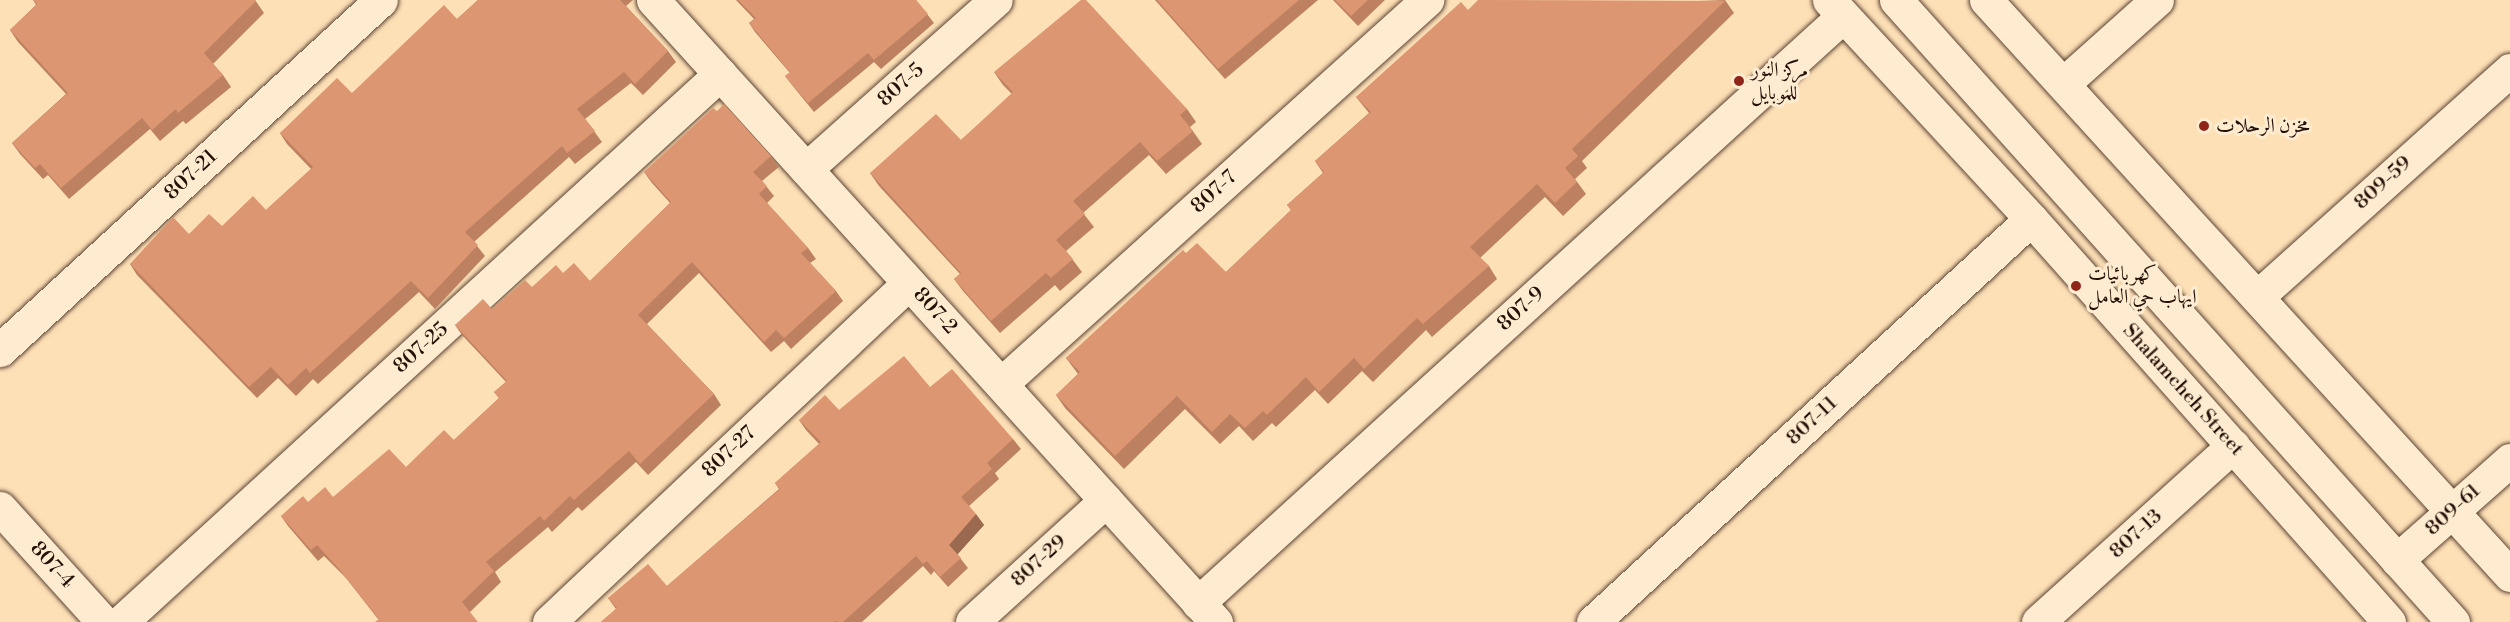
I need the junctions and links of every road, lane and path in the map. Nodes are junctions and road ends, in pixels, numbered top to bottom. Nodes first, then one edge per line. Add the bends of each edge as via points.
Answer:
1 (381, 0) edge
2 (653, 0) edge
3 (996, 0) edge
4 (1427, 0) edge
5 (1896, 0) edge
6 (1986, 0) edge
7 (2157, 0) edge
8 (1836, 8) edge
9 (2510, 70) edge
10 (720, 74) junction
11 (2063, 84) junction
12 (806, 169) junction
13 (2031, 219) junction
14 (909, 283) junction
15 (2257, 297) junction
16 (0, 350) edge
17 (1000, 384) junction
18 (2233, 446) junction
19 (2510, 460) edge
20 (1106, 500) junction
21 (2453, 510) junction
22 (7, 530) edge
23 (2397, 560) junction
24 (2510, 575) edge
25 (1207, 613) edge
26 (103, 622) edge
27 (121, 622) edge
28 (549, 622) edge
29 (972, 622) edge
30 (1593, 622) edge
31 (2038, 622) edge
32 (2389, 622) edge
33 (2453, 622) edge

1 - 16 street, 807-21
2 - 10 street, 807-2
3 - 12 street, 807-5
4 - 17 street, 807-7
5 - 23 street
6 - 11 street
7 - 11 street
8 - 13 street, Shalamcheh Street
8 - 25 street, 807-9
9 - 15 street, 809-59
10 - 12 street, 807-2
10 - 27 street, 807-25
11 - 15 street
12 - 14 street, 807-2
13 - 18 street, Shalamcheh Street
13 - 30 street, 807-11
14 - 17 street, 807-2
14 - 28 street, 807-27
15 - 21 street
17 - 20 street, 807-2
18 - 31 street, 807-13
18 - 32 street, Shalamcheh Street
19 - 21 street, 809-61
20 - 25 street, 807-2
20 - 29 street, 807-29
21 - 23 street, 809-61
21 - 24 street
22 - 26 street, 807-4
23 - 33 street

